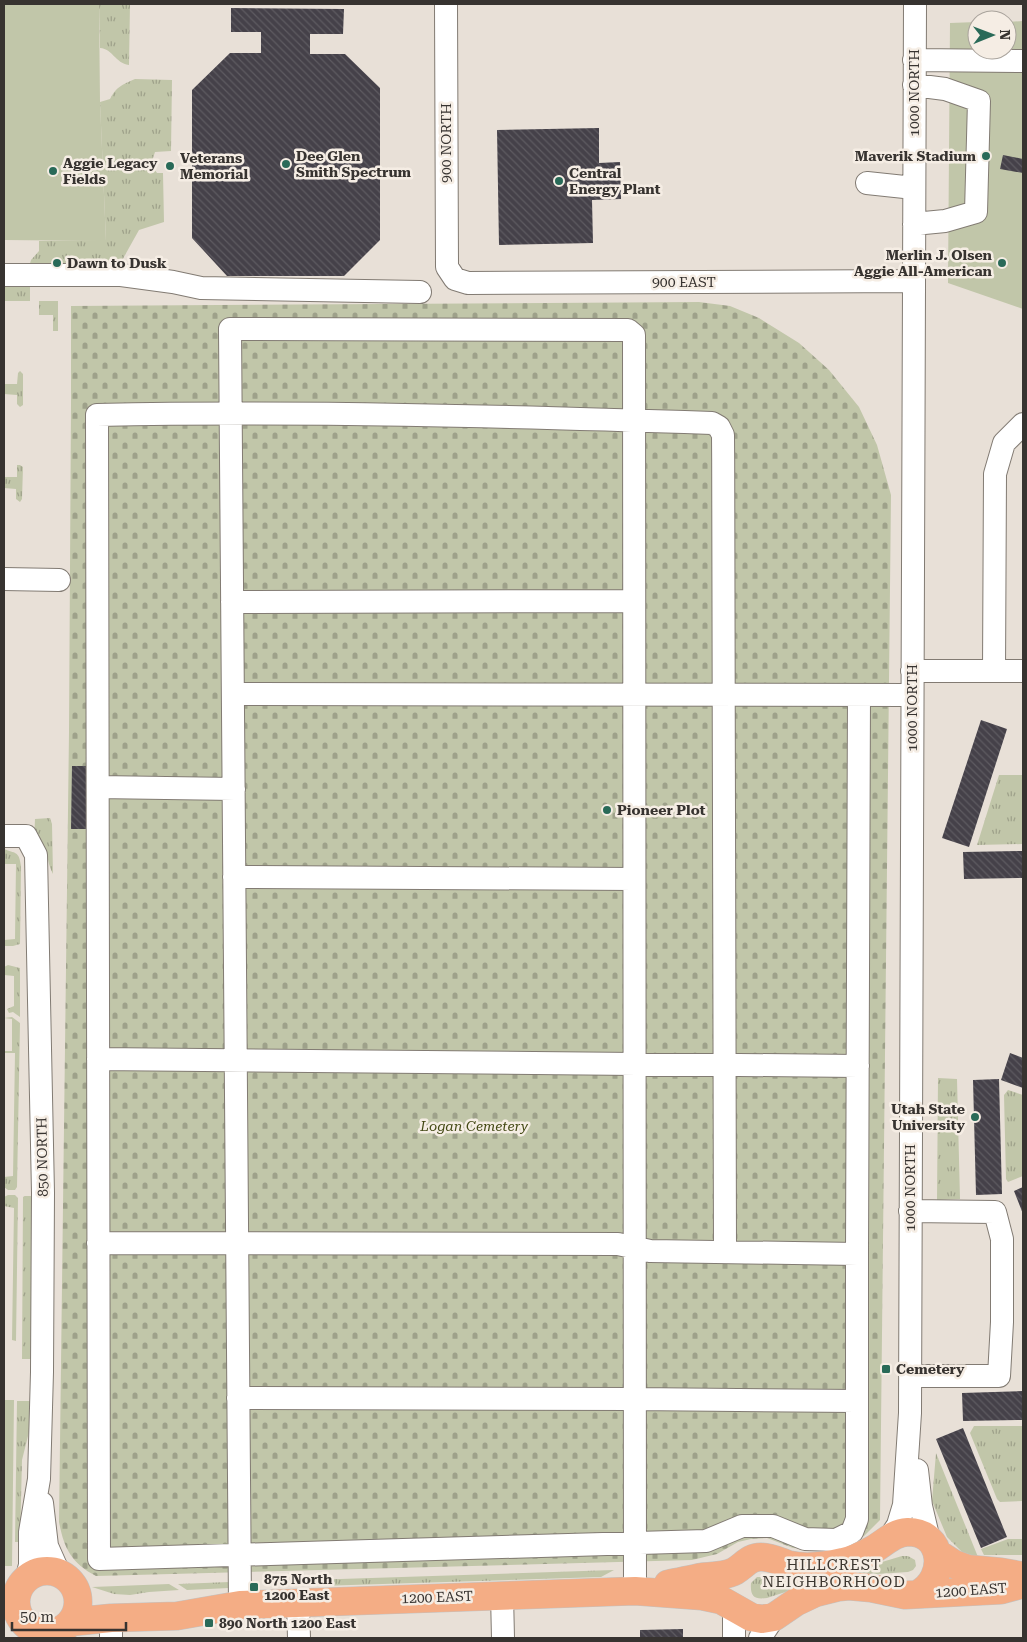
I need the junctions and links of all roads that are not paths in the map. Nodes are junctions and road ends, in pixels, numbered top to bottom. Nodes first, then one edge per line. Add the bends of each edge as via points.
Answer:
1 (446, 4) edge
2 (915, 4) edge
3 (914, 60) junction
4 (1023, 61) edge
5 (914, 85) junction
6 (867, 183) dead end
7 (914, 188) junction
8 (914, 224) junction
9 (4, 275) edge
10 (455, 279) joint
11 (914, 282) junction
12 (420, 292) dead end
13 (231, 412) junction
14 (634, 420) junction
15 (1023, 424) edge
16 (4, 578) edge
17 (60, 580) dead end
18 (634, 601) junction
19 (232, 602) junction
20 (912, 671) junction
21 (994, 671) junction
22 (1023, 671) edge
23 (233, 694) junction
24 (634, 695) junction
25 (725, 695) junction
26 (859, 695) junction
27 (912, 695) junction
28 (98, 787) junction
29 (234, 789) junction
30 (4, 836) edge
31 (234, 877) junction
32 (634, 879) junction
33 (98, 1059) junction
34 (236, 1060) junction
35 (634, 1064) junction
36 (723, 1064) junction
37 (858, 1066) junction
38 (910, 1211) junction
39 (98, 1243) junction
40 (237, 1243) junction
41 (634, 1248) junction
42 (725, 1252) junction
43 (856, 1254) junction
44 (910, 1376) junction
45 (238, 1398) junction
46 (634, 1399) junction
47 (856, 1401) junction
48 (910, 1413) junction
49 (39, 1479) junction
50 (890, 1537) junction
51 (634, 1545) junction
52 (933, 1546) junction
53 (239, 1556) junction
54 (735, 1571) junction
55 (1023, 1576) edge
56 (66, 1580) junction
57 (1023, 1584) edge
58 (16, 1587) edge
59 (635, 1591) junction
60 (918, 1594) junction
61 (502, 1595) junction
62 (298, 1603) junction
63 (240, 1605) junction
64 (734, 1608) junction
65 (12, 1619) edge
66 (71, 1622) junction
67 (111, 1628) edge
68 (767, 1628) edge
69 (299, 1638) edge
70 (503, 1638) edge
71 (734, 1638) edge

1 - 10 street, 900 NORTH via 447,267
2 - 3 street, 1000 NORTH
3 - 4 street
3 - 5 street, 1000 NORTH
5 - 7 street, 1000 NORTH
5 - 8 street via 946,89 979,101 976,212 944,221
6 - 7 street
7 - 8 street, 1000 NORTH
8 - 11 street, 1000 NORTH
9 - 12 street via 121,275 201,288
10 - 11 street, 900 EAST via 468,283
11 - 20 street, 1000 NORTH
13 - 14 street
13 - 14 street via 230,329 628,330 634,335
13 - 19 street
13 - 28 street via 97,414
14 - 18 street
14 - 25 street via 712,423 723,435
15 - 21 street via 1004,443 995,474
16 - 17 street
18 - 19 street
18 - 24 street
19 - 23 street
20 - 21 street
20 - 27 street, 1000 NORTH
21 - 22 street
23 - 24 street
23 - 29 street
24 - 25 street
24 - 32 street
25 - 26 street
25 - 36 street
26 - 27 street
26 - 37 street
27 - 38 street, 1000 NORTH
28 - 29 street
28 - 33 street
29 - 31 street
30 - 49 street, 850 NORTH via 26,836 36,856 43,1192
31 - 32 street
31 - 34 street
32 - 35 street
33 - 34 street
33 - 39 street
34 - 35 street
34 - 40 street
35 - 36 street
35 - 41 street
36 - 37 street
36 - 42 street
37 - 43 street
38 - 44 street, 1000 NORTH
38 - 44 street via 995,1212 1002,1239 1002,1322 999,1376
39 - 40 street
39 - 53 street via 99,1559
40 - 41 street via 618,1244
40 - 45 street
41 - 42 street
41 - 46 street
42 - 43 street
43 - 47 street
44 - 48 street, 1000 NORTH
45 - 46 street
45 - 53 street
46 - 47 street
46 - 51 street
47 - 51 street via 857,1519 852,1532 836,1540 805,1539 773,1526 742,1526 706,1542
48 - 50 street, 1000 NORTH via 904,1505
48 - 52 street, 1000 NORTH via 921,1506
49 - 56 street, 850 NORTH via 47,1546
49 - 58 street, 850 NORTH via 30,1532 30,1564
50 - 52 main road, 1200 EAST via 910,1532 919,1534
50 - 54 main road, 1200 EAST via 876,1548 846,1562 807,1567 762,1556 751,1558
51 - 53 street
51 - 59 street
52 - 55 main road, 1200 EAST via 954,1564 968,1570
52 - 60 main road, 1200 EAST via 939,1564 936,1576
53 - 63 street
54 - 59 main road, 1200 EAST
54 - 64 main road via 730,1596
56 - 58 main road via 43,1571
56 - 63 main road, 1200 EAST via 93,1597 109,1601 178,1598
56 - 66 main road via 78,1595 76,1614
57 - 60 main road, 1200 EAST via 1001,1590
58 - 65 main road
59 - 61 main road, 1200 EAST
59 - 64 main road, 1200 EAST via 702,1596 721,1600
60 - 68 main road, 1200 EAST via 839,1587 806,1596
61 - 62 main road, 1200 EAST
61 - 70 street
62 - 63 main road, 1200 EAST
62 - 69 street
63 - 67 main road, 1200 EAST
64 - 68 main road, 1200 EAST via 762,1619
64 - 71 street
65 - 66 main road via 46,1634 64,1629
66 - 67 main road, 1200 EAST

